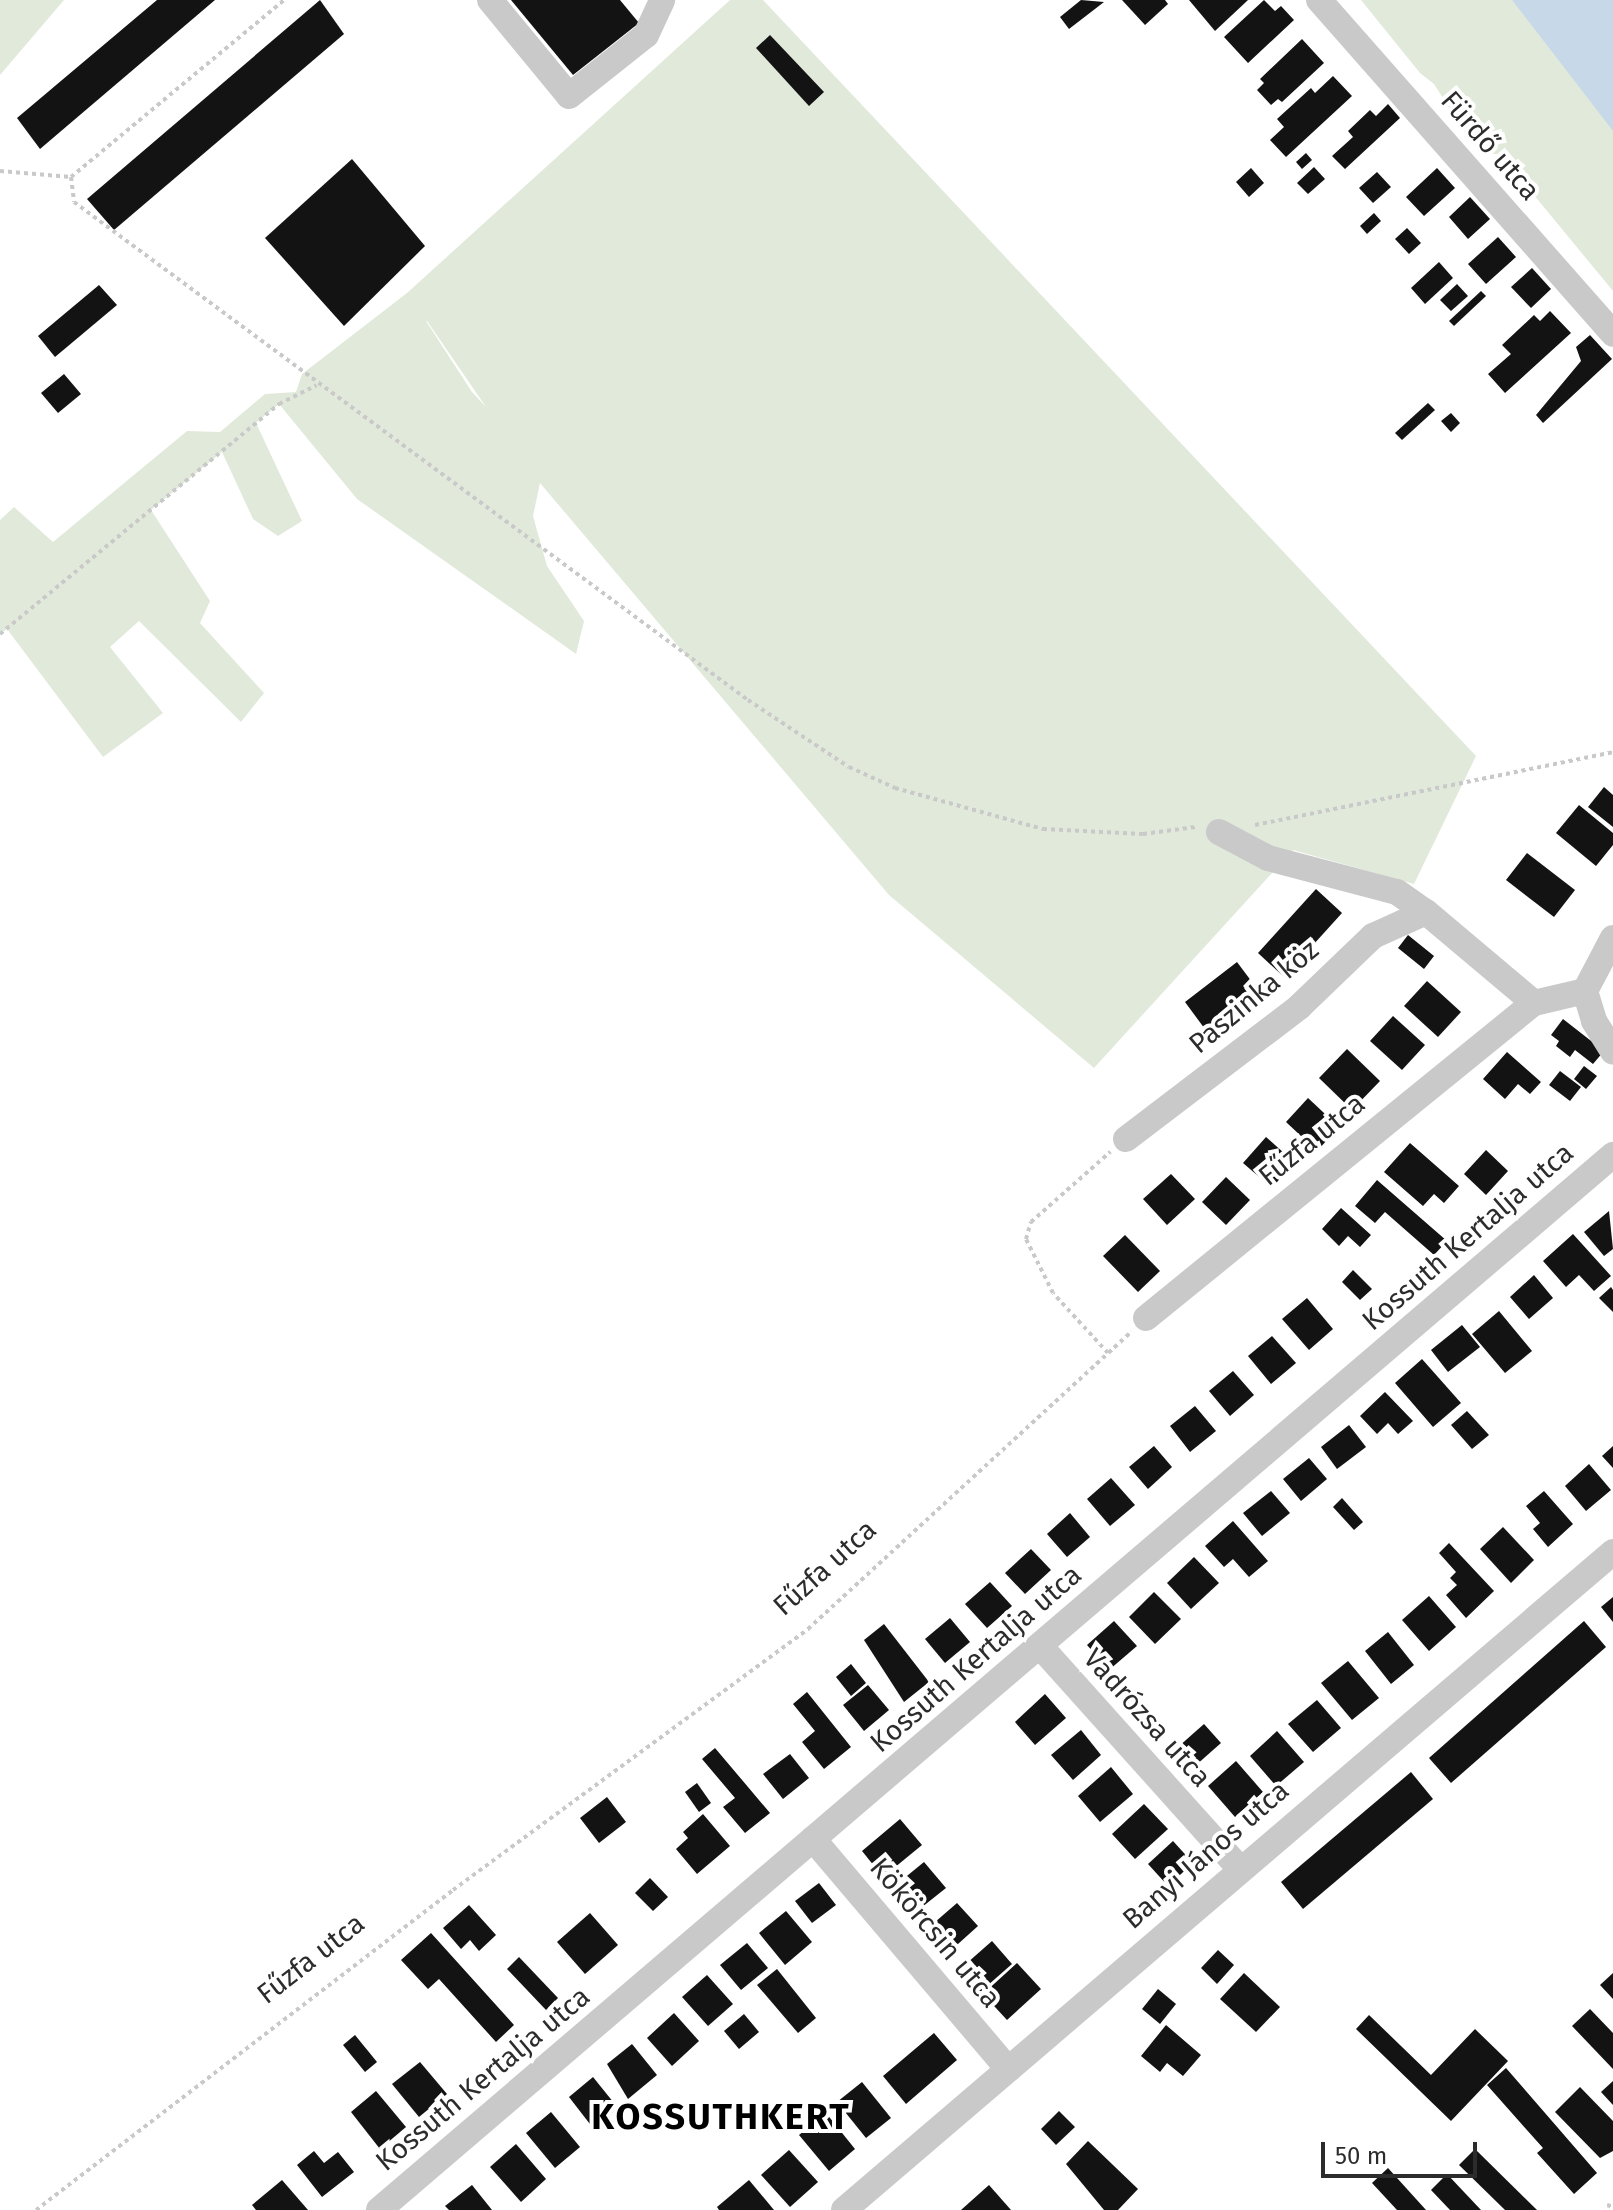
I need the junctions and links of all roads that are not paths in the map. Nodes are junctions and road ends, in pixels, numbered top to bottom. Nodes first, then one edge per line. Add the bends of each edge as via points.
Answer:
1 (490, 0) edge
2 (662, 0) edge
3 (1319, 0) edge
4 (1613, 334) edge
5 (1219, 832) road end
6 (1426, 912) junction
7 (1613, 938) edge
8 (1585, 991) junction
9 (1534, 1003) junction
10 (1613, 1051) edge
11 (1126, 1139) road end
12 (1613, 1155) edge
13 (1146, 1318) road end
14 (1613, 1552) edge
15 (1040, 1646) junction
16 (813, 1839) junction
17 (1239, 1868) junction
18 (1008, 2069) junction
19 (379, 2210) edge
20 (844, 2210) edge

1 - 2 street via 569,96 646,35
3 - 4 street, Fürdő utca
5 - 6 street via 1268,858 1397,892
6 - 9 street
6 - 11 street, Paszinka köz via 1373,936 1299,1007
7 - 8 street
8 - 9 street, Fűzfa utca
8 - 10 street via 1594,1021
9 - 13 street, Fűzfa utca
12 - 15 street, Kossuth Kertalja utca
14 - 17 street, Banyi János utca
15 - 16 street, Kossuth Kertalja utca
15 - 17 street, Vadrózsa utca
16 - 18 street, Kökörcsin utca
16 - 19 street, Kossuth Kertalja utca
17 - 18 street, Banyi János utca
18 - 20 street, Banyi János utca

